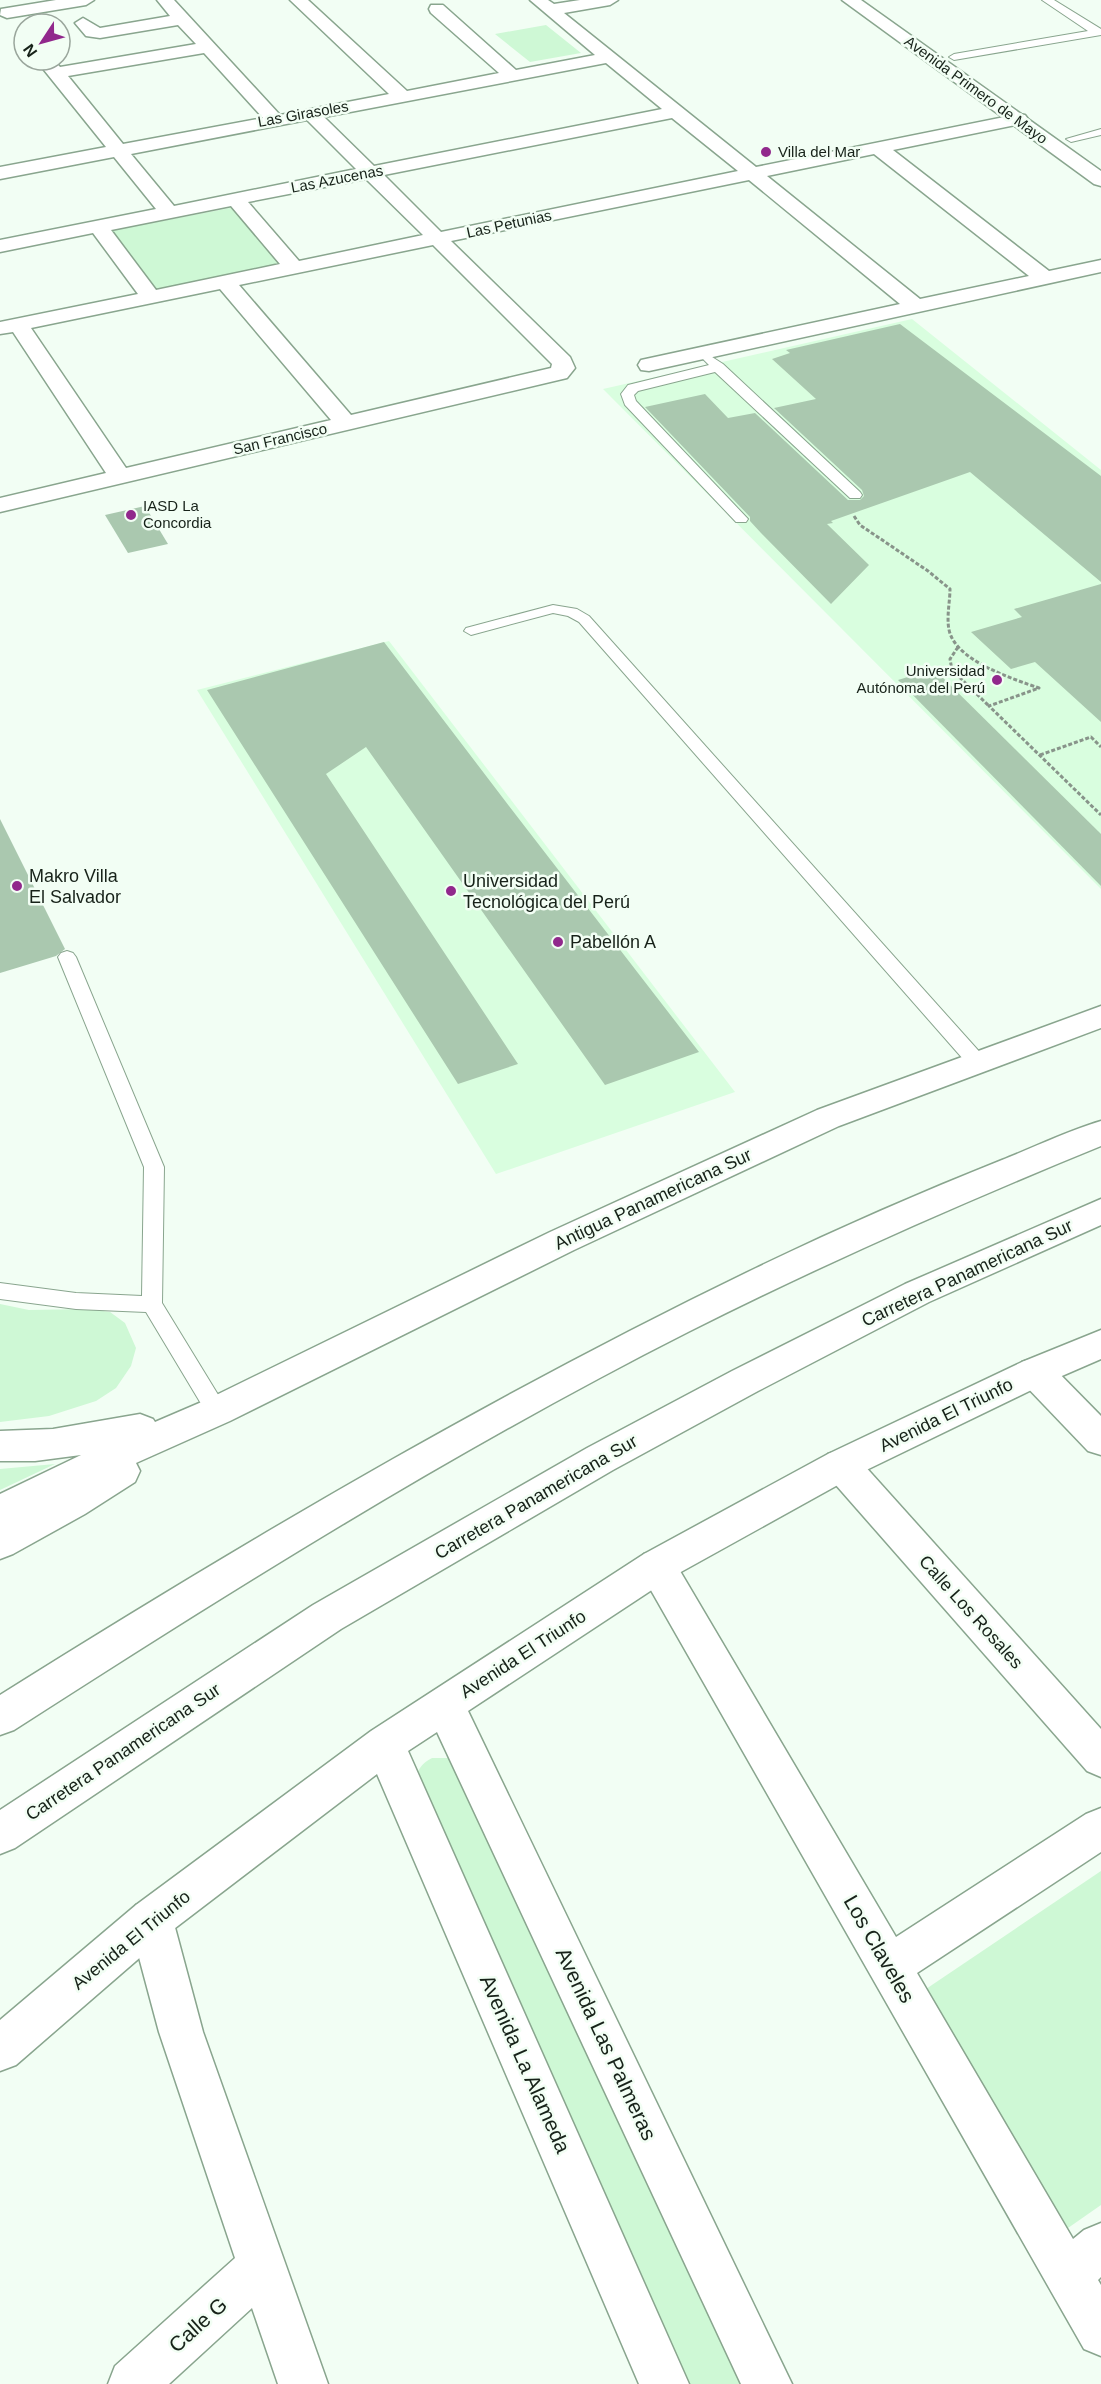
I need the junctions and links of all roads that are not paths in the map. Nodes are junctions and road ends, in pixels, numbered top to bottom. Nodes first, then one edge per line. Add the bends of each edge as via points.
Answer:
1 (86, 0) edge
2 (165, 0) edge
3 (298, 0) edge
4 (610, 0) edge
5 (850, 0) edge
6 (872, 0) edge
7 (1047, 0) edge
8 (544, 5) edge
9 (3, 9) edge
10 (437, 9) dead end
11 (182, 19) junction
12 (83, 23) dead end
13 (1099, 33) edge
14 (208, 47) junction
15 (954, 57) junction
16 (607, 58) junction
17 (72, 64) edge
18 (55, 72) edge
19 (513, 76) junction
20 (402, 96) junction
21 (674, 112) junction
22 (310, 113) junction
23 (1019, 119) junction
24 (275, 120) junction
25 (1101, 132) edge
26 (1071, 139) junction
27 (878, 148) junction
28 (118, 149) junction
29 (1101, 160) edge
30 (369, 172) junction
31 (0, 173) edge
32 (752, 174) junction
33 (1101, 180) edge
34 (235, 199) junction
35 (169, 212) junction
36 (99, 226) junction
37 (436, 239) junction
38 (0, 246) edge
39 (1101, 266) edge
40 (294, 268) junction
41 (1045, 279) junction
42 (225, 282) junction
43 (151, 297) junction
44 (917, 307) junction
45 (9, 326) edge
46 (710, 360) junction
47 (649, 365) dead end
48 (346, 424) junction
49 (120, 476) junction
50 (855, 495) road end
51 (0, 505) edge
52 (741, 519) dead end
53 (471, 630) dead end
54 (67, 957) dead end
55 (1101, 1017) edge
56 (978, 1063) junction
57 (1101, 1133) edge
58 (1101, 1211) edge
59 (0, 1291) edge
60 (152, 1304) junction
61 (1101, 1344) edge
62 (1035, 1372) junction
63 (218, 1411) junction
64 (1101, 1440) edge
65 (0, 1446) edge
66 (841, 1465) junction
67 (0, 1510) edge
68 (0, 1543) edge
69 (657, 1566) junction
70 (445, 1705) junction
71 (0, 1717) edge
72 (385, 1744) junction
73 (1101, 1758) edge
74 (1101, 1828) edge
75 (0, 1834) edge
76 (151, 1920) junction
77 (889, 1966) junction
78 (0, 2049) edge
79 (1084, 2260) edge
80 (262, 2266) junction
81 (1101, 2332) edge
82 (133, 2384) edge
83 (303, 2384) edge
84 (664, 2384) edge
85 (767, 2384) edge

1 - 9 main road
2 - 11 main road
3 - 20 main road
4 - 8 main road
5 - 23 main road, Avenida Primero de Mayo
6 - 15 main road, Avenida Primero de Mayo
7 - 13 lane
8 - 16 main road
10 - 19 main road
11 - 12 main road via 100,33
11 - 14 main road
13 - 15 lane
14 - 17 main road
14 - 24 main road
15 - 26 main road, Avenida Primero de Mayo
16 - 19 main road, Las Girasoles
16 - 21 main road
18 - 28 main road
19 - 20 main road, Las Girasoles
20 - 22 main road, Las Girasoles
21 - 30 main road, Las Azucenas
21 - 32 main road
22 - 24 main road, Las Girasoles
22 - 30 main road
23 - 27 main road, Las Petunias
23 - 33 main road, Avenida Primero de Mayo
24 - 28 main road, Las Girasoles
25 - 26 lane
26 - 29 main road, Avenida Primero de Mayo
27 - 32 main road, Las Petunias
27 - 41 main road
28 - 31 main road, Las Girasoles
28 - 35 main road
30 - 34 main road, Las Azucenas
30 - 37 main road
32 - 37 main road, Las Petunias
32 - 44 main road
34 - 35 main road, Las Azucenas
34 - 40 main road
35 - 36 main road, Las Azucenas
36 - 38 main road, Las Azucenas
36 - 43 main road
37 - 40 main road, Las Petunias
37 - 48 main road, San Francisco via 564,368 560,373
39 - 41 main road
40 - 42 main road, Las Petunias
41 - 44 main road
42 - 43 main road, Las Petunias
42 - 48 main road
43 - 45 main road, Las Petunias
44 - 46 main road
45 - 49 main road
46 - 47 main road
46 - 50 lane
46 - 52 lane via 633,388 627,394 630,402
48 - 49 main road, San Francisco
49 - 51 main road, San Francisco
53 - 56 lane via 553,609 584,619
54 - 60 lane via 154,1167
55 - 56 main road, Antigua Panamericana Sur
56 - 63 main road, Antigua Panamericana Sur via 828,1118 705,1174
57 - 71 main road via 866,1232 545,1391 276,1542
58 - 75 main road, Carretera Panamericana Sur via 917,1293 600,1459 327,1617
59 - 60 lane via 94,1303
60 - 63 lane
61 - 62 main road, Avenida El Triunfo
62 - 64 main road
62 - 66 main road, Avenida El Triunfo
63 - 65 main road via 91,1440
63 - 67 main road, Antigua Panamericana Sur
63 - 68 main road, Antigua Panamericana Sur via 72,1503
66 - 69 main road, Avenida El Triunfo
66 - 73 main road, Calle Los Rosales
69 - 70 main road, Avenida El Triunfo
69 - 77 main road, Los Claveles
70 - 72 main road, Avenida El Triunfo
70 - 85 main road, Avenida Las Palmeras
72 - 76 main road, Avenida El Triunfo
72 - 84 main road, Avenida La Alameda
74 - 77 main road
76 - 78 main road, Avenida El Triunfo
76 - 80 main road via 181,2032
77 - 79 main road, Los Claveles
79 - 81 main road, Los Claveles
80 - 82 main road, Calle G
80 - 83 main road

